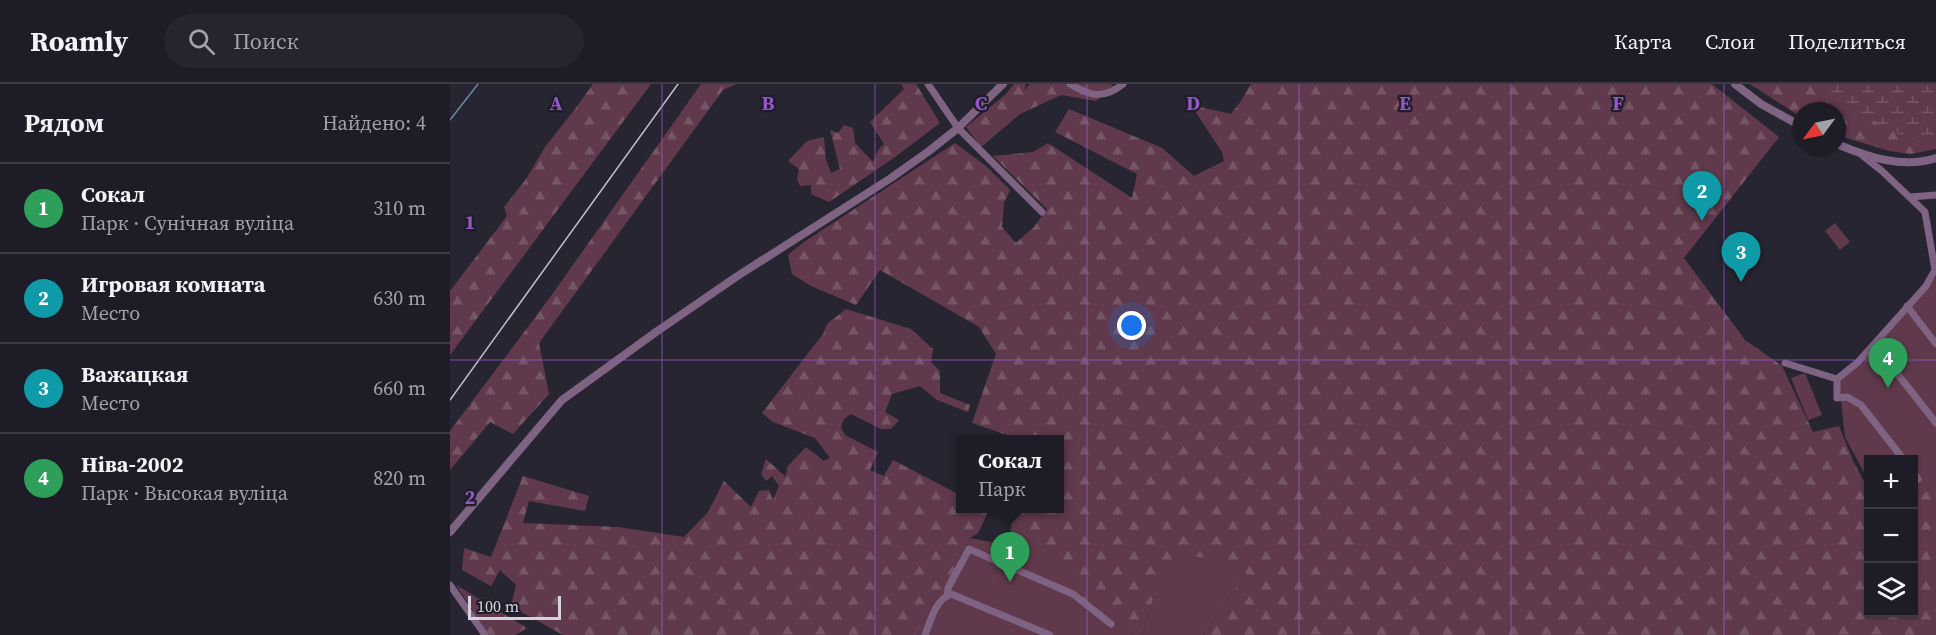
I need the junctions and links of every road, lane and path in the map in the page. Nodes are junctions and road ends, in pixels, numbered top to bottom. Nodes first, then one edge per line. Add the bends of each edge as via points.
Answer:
1 (928, 84) edge
2 (1003, 84) edge
3 (1070, 84) edge
4 (1123, 84) edge
5 (1735, 84) edge
6 (1792, 121) edge
7 (958, 128) junction
8 (1846, 148) edge
9 (1861, 154) junction
10 (1936, 158) edge
11 (1936, 194) edge
12 (1910, 197) junction
13 (1042, 212) dead end
14 (1936, 270) edge
15 (1907, 306) junction
16 (1874, 344) junction
17 (1936, 344) edge
18 (1785, 363) dead end
19 (1837, 380) junction
20 (1936, 423) edge
21 (1901, 455) edge
22 (450, 532) edge
23 (450, 585) edge
24 (949, 595) junction
25 (1111, 624) dead end
26 (485, 635) edge
27 (926, 635) edge
28 (1050, 635) edge

1 - 7 street
2 - 7 street
3 - 4 street via 1088,94 1111,93
5 - 6 street
7 - 13 street
7 - 22 street via 891,178 727,283 570,394
8 - 9 street
9 - 10 street via 1907,162
9 - 12 street
11 - 12 street
12 - 14 street via 1925,212
14 - 15 street
15 - 16 street
15 - 17 street
16 - 19 street
16 - 20 street
18 - 19 street
19 - 21 street via 1837,398 1847,397 1862,405
23 - 26 street
24 - 25 street via 948,588 969,549 1073,594
24 - 27 street via 939,602
24 - 28 street

